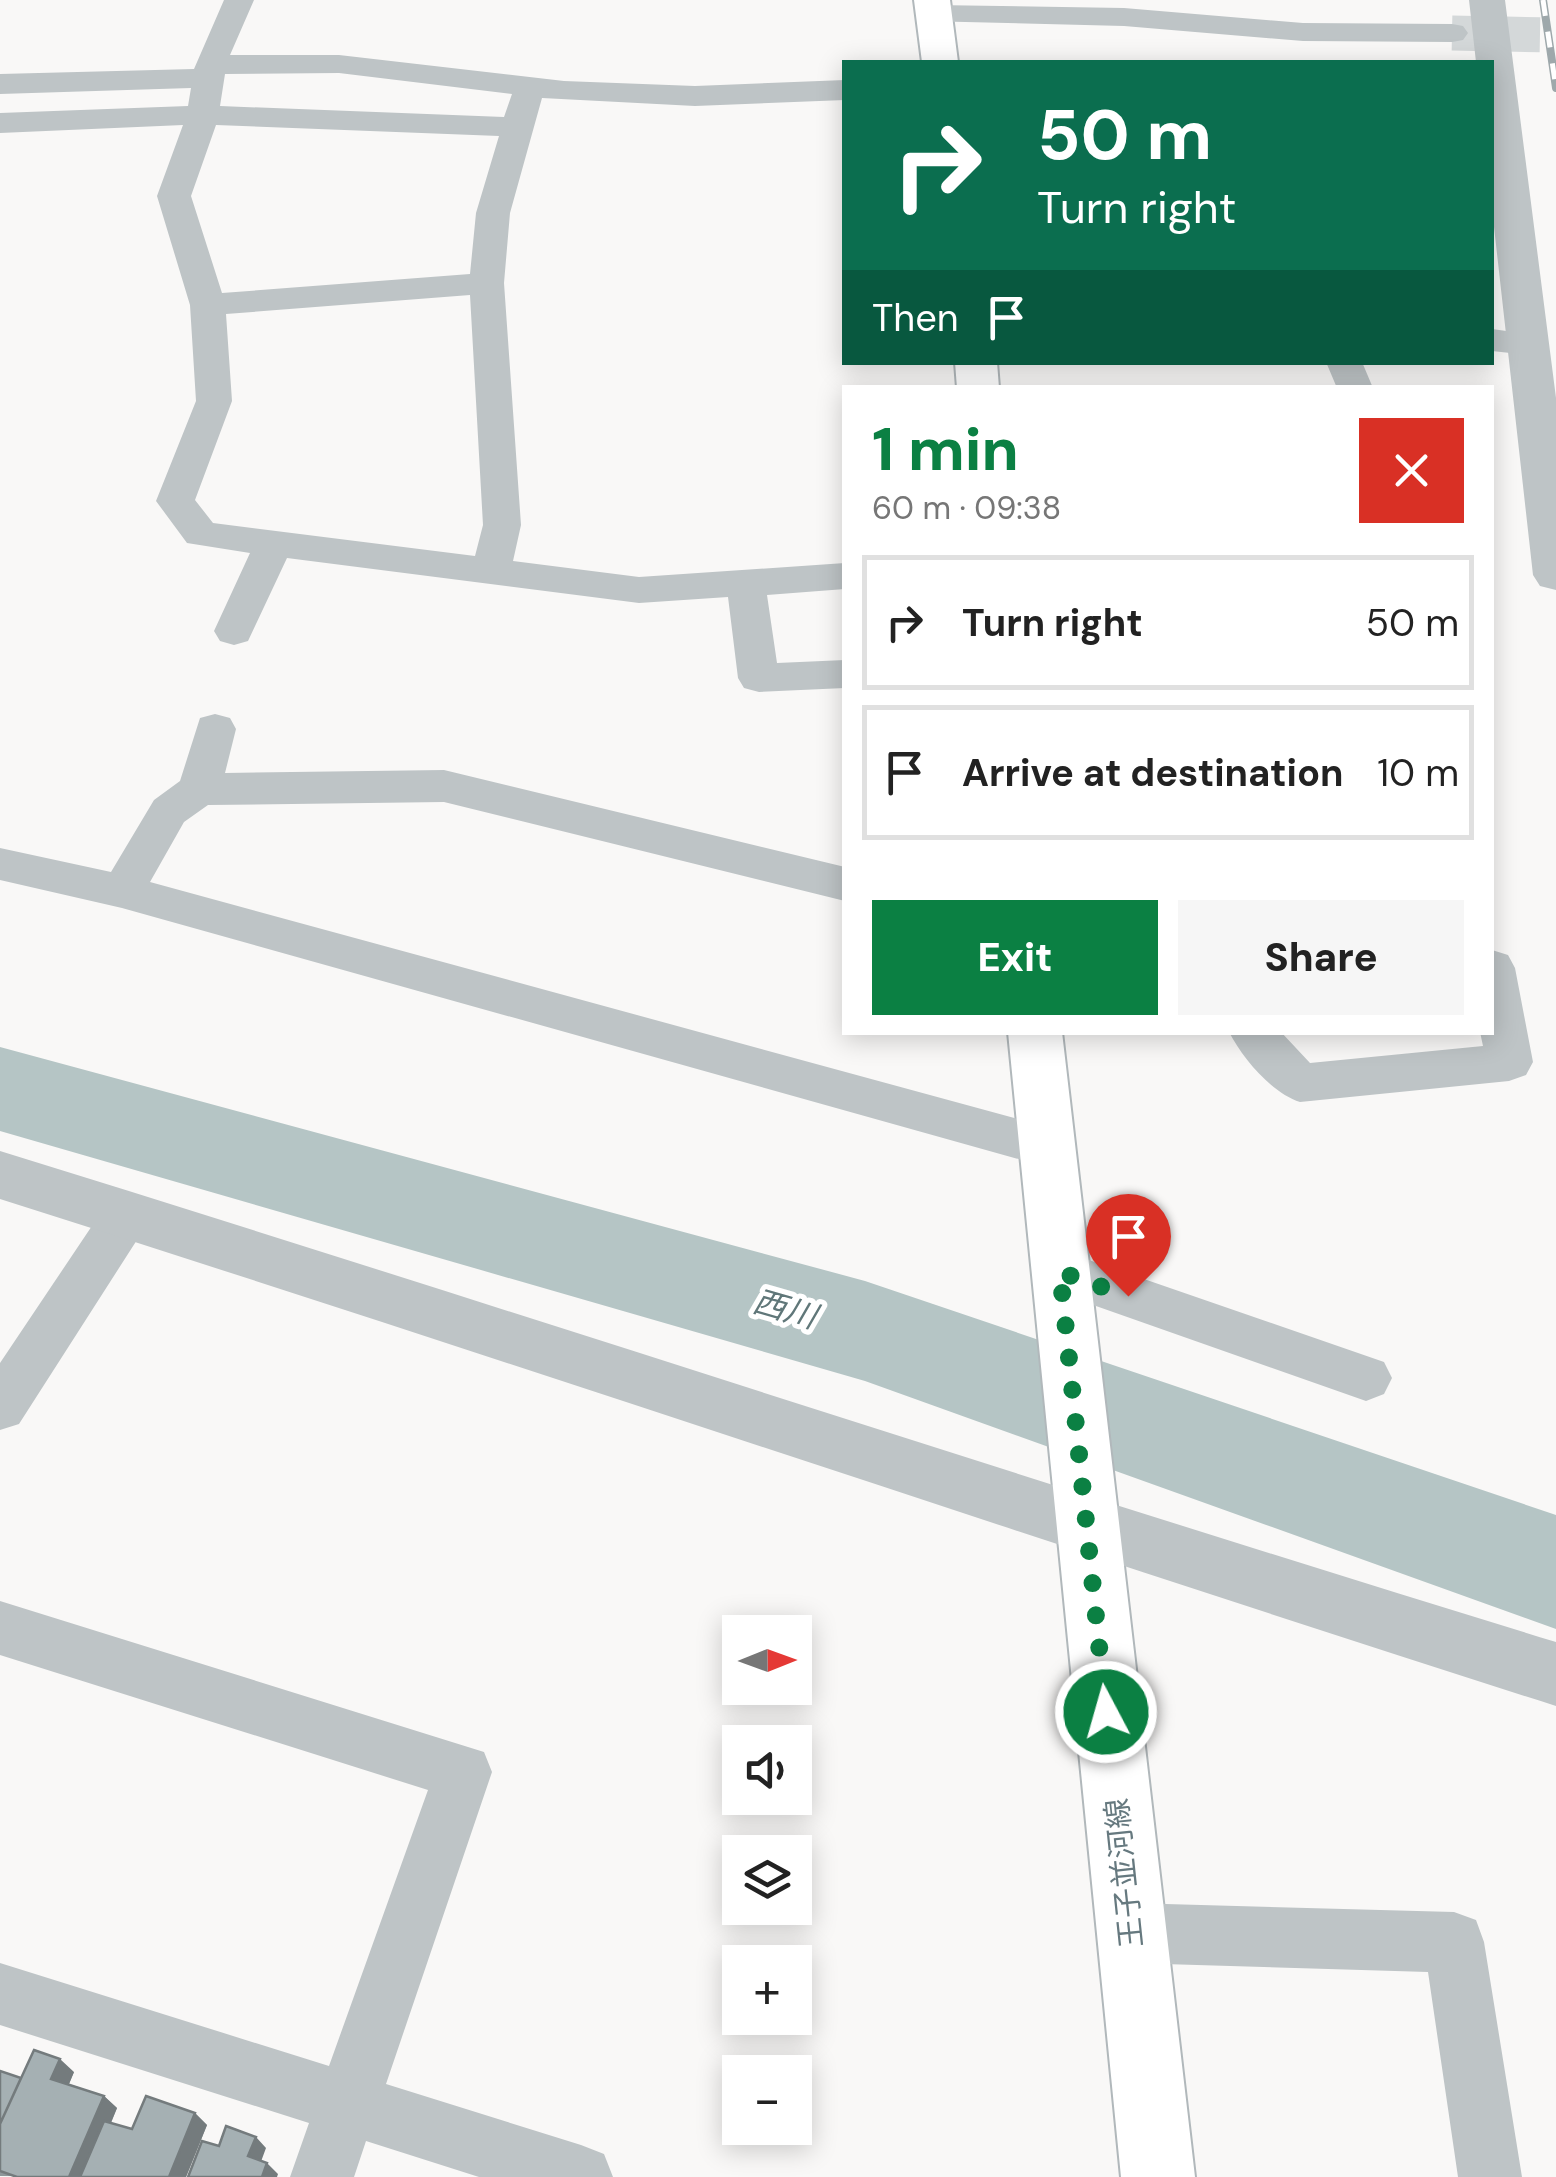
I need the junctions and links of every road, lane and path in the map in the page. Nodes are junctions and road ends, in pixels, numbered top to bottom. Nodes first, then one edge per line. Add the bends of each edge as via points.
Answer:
1 (239, 0) edge
2 (1488, 0) edge
3 (933, 7) edge
4 (1124, 8) edge
5 (1452, 32) tunnel mouth
6 (940, 60) edge
7 (1492, 60) edge
8 (209, 72) junction
9 (0, 84) edge
10 (530, 86) junction
11 (842, 90) edge
12 (1494, 93) edge
13 (202, 115) junction
14 (0, 123) edge
15 (518, 127) junction
16 (488, 284) junction
17 (208, 305) junction
18 (1510, 342) edge
19 (274, 544) junction
20 (490, 573) junction
21 (1556, 575) edge
22 (842, 576) edge
23 (746, 585) junction
24 (234, 631) dead end
25 (842, 674) edge
26 (215, 728) dead end
27 (199, 789) junction
28 (0, 864) edge
29 (842, 883) edge
30 (122, 891) junction
31 (1494, 978) edge
32 (1035, 1035) edge
33 (1255, 1035) edge
34 (1048, 1148) junction
35 (0, 1175) edge
36 (127, 1214) junction
37 (1063, 1296) junction
38 (1366, 1378) dead end
39 (0, 1408) edge
40 (1083, 1496) junction
41 (0, 1628) edge
42 (1556, 1674) edge
43 (1130, 1933) junction
44 (0, 1994) edge
45 (350, 2102) junction
46 (322, 2177) edge
47 (581, 2177) edge
48 (1158, 2177) edge
49 (1490, 2177) edge

1 - 8 street
2 - 7 street
3 - 4 street
3 - 6 main road
4 - 5 street via 1303,32
8 - 9 street
8 - 10 street via 339,64
8 - 13 street
10 - 11 street via 695,96
10 - 15 street
12 - 18 street
13 - 14 street
13 - 15 street
13 - 17 street via 174,196
15 - 16 street via 493,213
16 - 17 street
16 - 20 street via 502,525
17 - 19 street via 214,401 175,501 201,534
18 - 21 street
19 - 20 street
19 - 24 street
20 - 23 street via 639,590
22 - 23 street
23 - 25 street via 759,678
26 - 27 street
27 - 29 street via 444,786
27 - 30 street via 169,811
28 - 30 street
30 - 34 street
31 - 33 street via 1510,1062 1300,1083
32 - 34 main road, 王子並河線
34 - 37 main road, 王子並河線
35 - 36 street
36 - 39 street
36 - 40 street via 522,1339
37 - 38 street
37 - 40 main road, 王子並河線
40 - 42 street
40 - 43 main road, 王子並河線
41 - 45 street via 463,1772
43 - 48 main road, 王子並河線
43 - 49 street via 1454,1942
44 - 45 street
45 - 46 street
45 - 47 street

